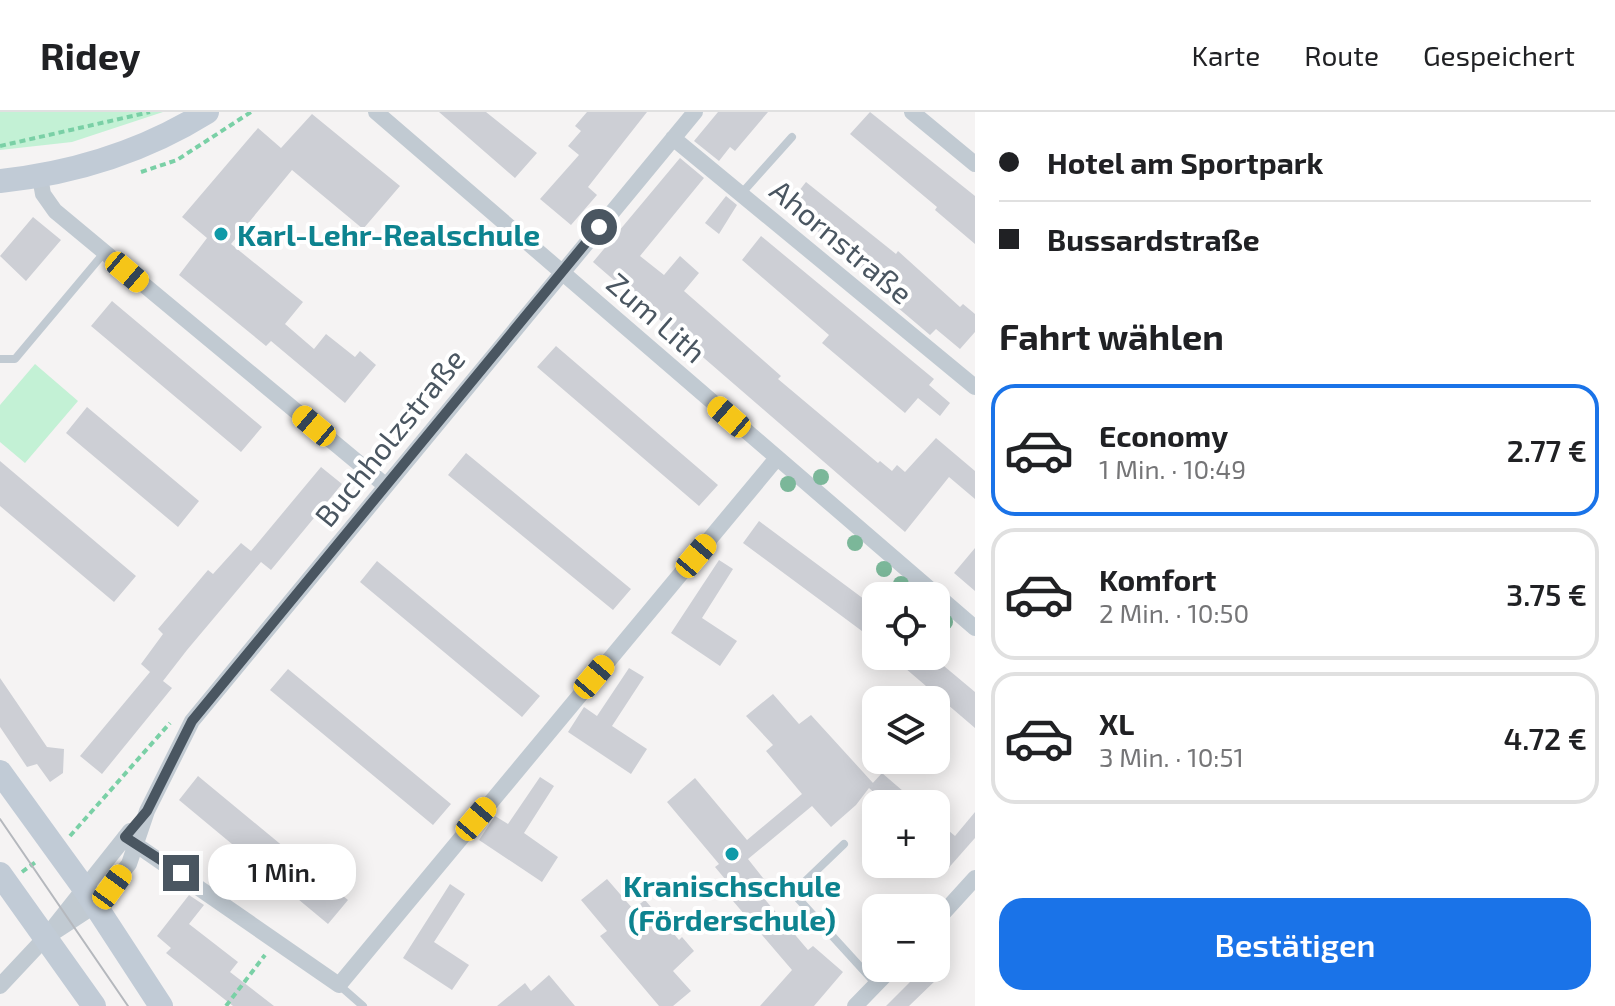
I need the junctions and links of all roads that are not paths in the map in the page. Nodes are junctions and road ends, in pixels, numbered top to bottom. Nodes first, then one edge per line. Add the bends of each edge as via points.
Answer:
1 (207, 112) edge
2 (376, 112) edge
3 (695, 112) edge
4 (912, 112) edge
5 (792, 137) dead end
6 (673, 138) junction
7 (975, 164) edge
8 (40, 177) junction
9 (0, 181) edge
10 (741, 194) junction
11 (104, 253) junction
12 (562, 271) junction
13 (0, 359) edge
14 (975, 387) edge
15 (777, 458) junction
16 (385, 485) junction
17 (975, 628) edge
18 (0, 772) edge
19 (131, 840) junction
20 (844, 844) dead end
21 (3, 878) edge
22 (975, 878) edge
23 (89, 897) junction
24 (950, 906) edge
25 (45, 938) junction
26 (876, 984) joint
27 (339, 985) junction
28 (0, 986) edge
29 (94, 1006) edge
30 (161, 1006) edge
31 (363, 1006) edge
32 (855, 1006) edge

1 - 8 main road via 164,138 89,166
2 - 12 street, Zum Lith
3 - 6 street, Buchholzstraße
4 - 7 street
5 - 10 lane
6 - 10 street, Ahornstraße
6 - 12 street, Buchholzstraße
8 - 9 main road
8 - 11 street via 43,194 55,211
10 - 14 street, Ahornstraße
11 - 13 lane via 15,359
11 - 16 street
12 - 15 street, Zum Lith
12 - 16 street, Buchholzstraße
15 - 17 street, Zum Lith
15 - 27 street
16 - 19 street, Buchholzstraße via 192,721
18 - 23 main road via 61,844
19 - 23 street, Buchholzstraße via 129,864
19 - 27 street
20 - 26 lane via 793,893
21 - 25 main road
22 - 24 street
23 - 25 street, Buchholzstraße
23 - 30 main road
25 - 28 street, Buchholzstraße
25 - 29 main road
26 - 32 street
27 - 31 lane

